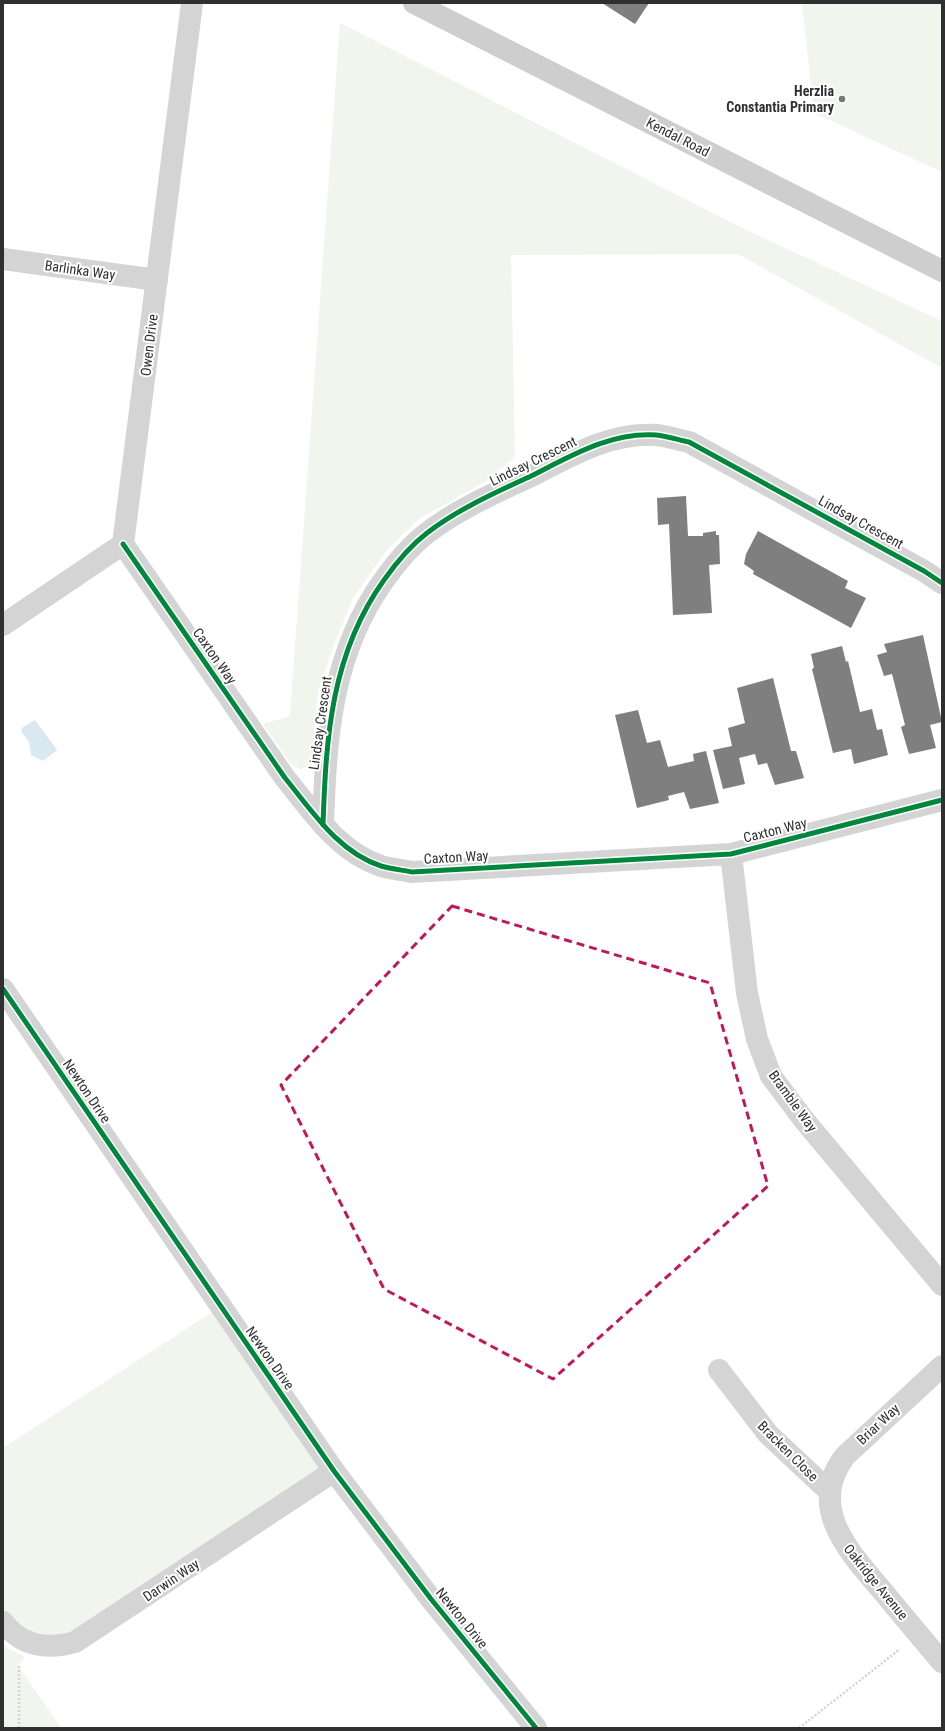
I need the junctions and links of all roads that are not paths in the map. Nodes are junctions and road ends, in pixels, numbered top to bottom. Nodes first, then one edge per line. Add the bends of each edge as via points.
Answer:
1 (192, 3) edge
2 (414, 3) edge
3 (3, 259) edge
4 (942, 271) edge
5 (157, 280) junction
6 (123, 544) junction
7 (942, 583) edge
8 (3, 626) edge
9 (942, 800) edge
10 (323, 825) junction
11 (730, 854) junction
12 (3, 989) edge
13 (942, 1284) edge
14 (942, 1366) edge
15 (719, 1370) dead end
16 (334, 1472) junction
17 (830, 1492) junction
18 (3, 1622) edge
19 (942, 1662) edge
20 (536, 1728) edge

1 - 5 street, Owen Drive
2 - 4 main road, Kendal Road
3 - 5 street, Barlinka Way
5 - 6 street, Owen Drive
6 - 8 street
6 - 10 street, Caxton Way via 284,778
7 - 10 street, Lindsay Crescent via 689,442 657,435 626,435 600,442 461,510 426,534 397,562 374,594 352,634 339,674 330,723 324,780
9 - 11 street, Caxton Way
10 - 11 street, Caxton Way via 357,854 382,866 412,872
11 - 13 street, Bramble Way via 747,993 756,1039 771,1076 804,1120
12 - 16 street, Newton Drive
14 - 17 street, Briar Way via 845,1456 836,1468
15 - 17 street, Bracken Close via 768,1434
16 - 18 street, Darwin Way via 75,1642 63,1646 33,1644 12,1634
16 - 20 street, Newton Drive via 431,1599
17 - 19 street, Oakridge Avenue via 832,1516 839,1536

